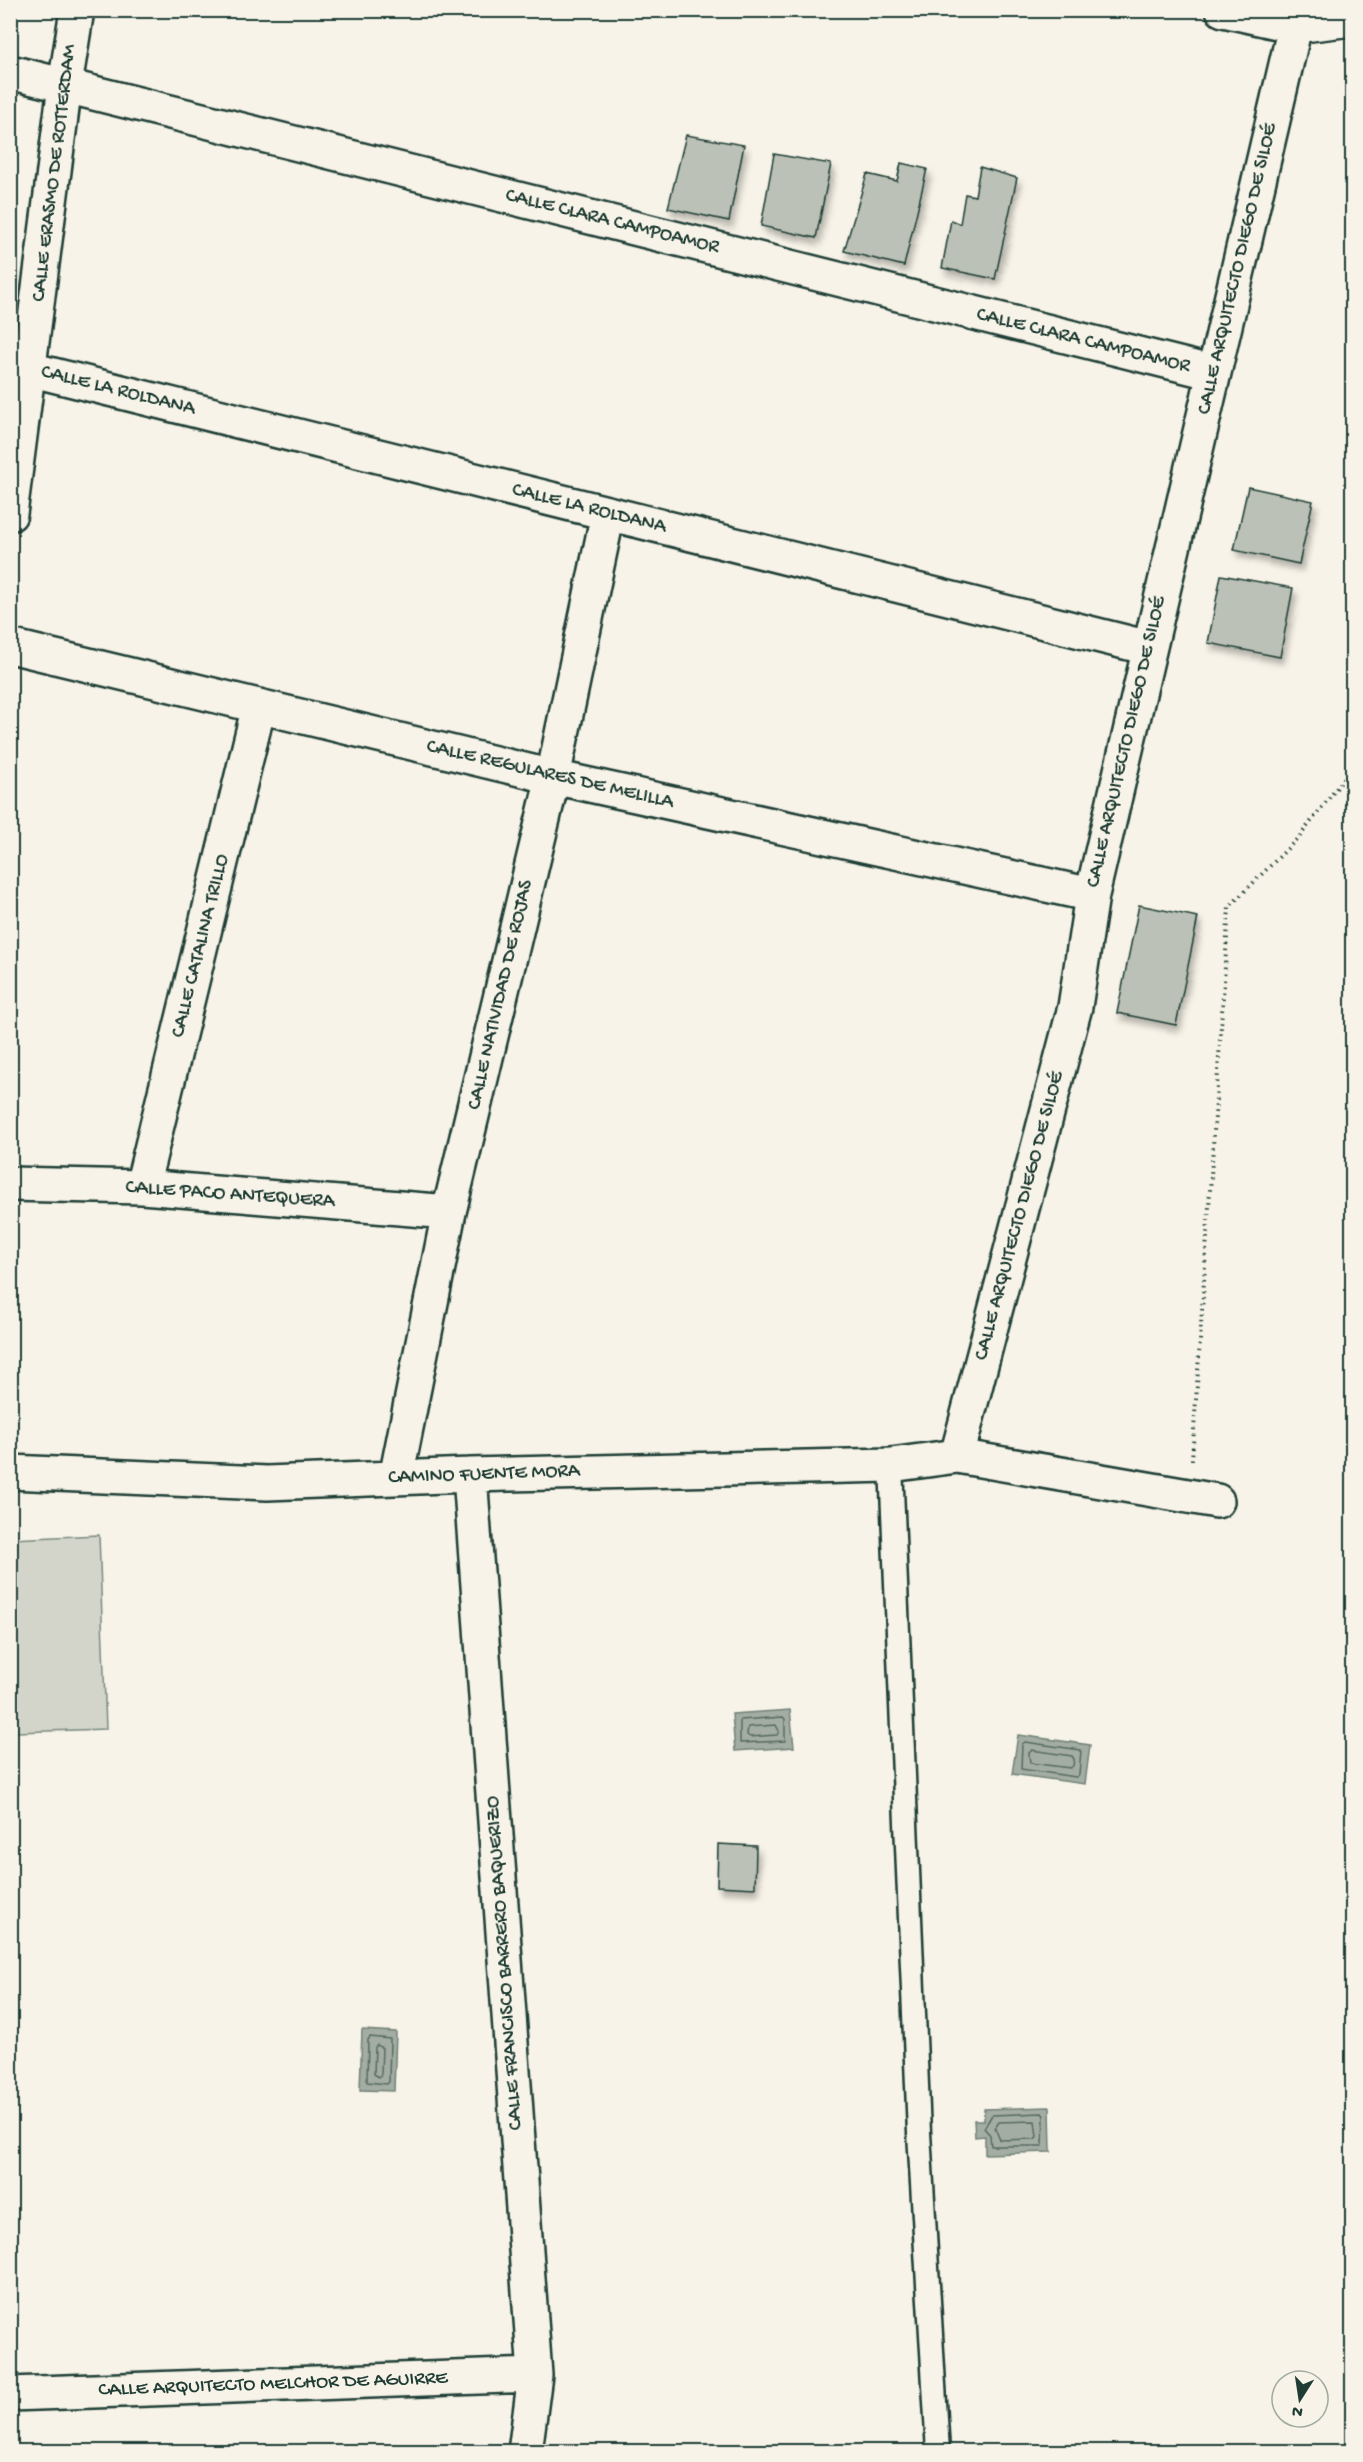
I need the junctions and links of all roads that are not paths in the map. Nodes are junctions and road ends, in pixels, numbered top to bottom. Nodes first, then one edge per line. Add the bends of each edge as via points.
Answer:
1 (77, 10) edge
2 (1223, 10) edge
3 (1353, 19) edge
4 (1295, 26) junction
5 (10, 72) edge
6 (65, 85) junction
7 (30, 369) junction
8 (1214, 373) junction
9 (608, 513) junction
10 (10, 514) edge
11 (10, 646) edge
12 (1149, 648) junction
13 (259, 706) junction
14 (554, 777) junction
15 (1092, 896) junction
16 (10, 1184) edge
17 (142, 1187) junction
18 (449, 1212) junction
19 (957, 1456) junction
20 (891, 1465) junction
21 (10, 1472) edge
22 (470, 1475) junction
23 (396, 1478) junction
24 (1203, 1499) road end
25 (535, 2375) junction
26 (10, 2394) edge
27 (525, 2451) edge
28 (938, 2451) edge

1 - 6 street, CALLE ERASMO DE ROTTERDAM
2 - 4 street
3 - 4 street
4 - 8 street, CALLE ARQUITECTO DIEGO DE SILOÉ
5 - 6 street, CALLE CLARA CAMPOAMOR
6 - 7 street, CALLE ERASMO DE ROTTERDAM
6 - 8 street, CALLE CLARA CAMPOAMOR
7 - 9 street, CALLE LA ROLDANA
7 - 10 street, CALLE ERASMO DE ROTTERDAM
8 - 12 street, CALLE ARQUITECTO DIEGO DE SILOÉ
9 - 12 street, CALLE LA ROLDANA
9 - 14 street, CALLE NATIVIDAD DE ROJAS
11 - 13 street, CALLE REGULARES DE MELILLA
12 - 15 street, CALLE ARQUITECTO DIEGO DE SILOÉ
13 - 14 street, CALLE REGULARES DE MELILLA
13 - 17 street, CALLE CATALINA TRILLO
14 - 15 street, CALLE REGULARES DE MELILLA
14 - 18 street, CALLE NATIVIDAD DE ROJAS
15 - 19 street, CALLE ARQUITECTO DIEGO DE SILOÉ via 1075,1007
16 - 17 street, CALLE PACO ANTEQUERA
17 - 18 street, CALLE PACO ANTEQUERA
18 - 23 street, CALLE NATIVIDAD DE ROJAS
19 - 20 street, CAMINO FUENTE MORA
19 - 24 street, CAMINO FUENTE MORA
20 - 22 street, CAMINO FUENTE MORA
20 - 28 lane via 918,2121
21 - 23 street, CAMINO FUENTE MORA via 267,1483
22 - 23 street, CAMINO FUENTE MORA
22 - 25 street, CALLE FRANCISCO BARRERO BAQUERIZO
25 - 26 street, CALLE ARQUITECTO MELCHOR DE AGUIRRE
25 - 27 street, CALLE FRANCISCO BARRERO BAQUERIZO

